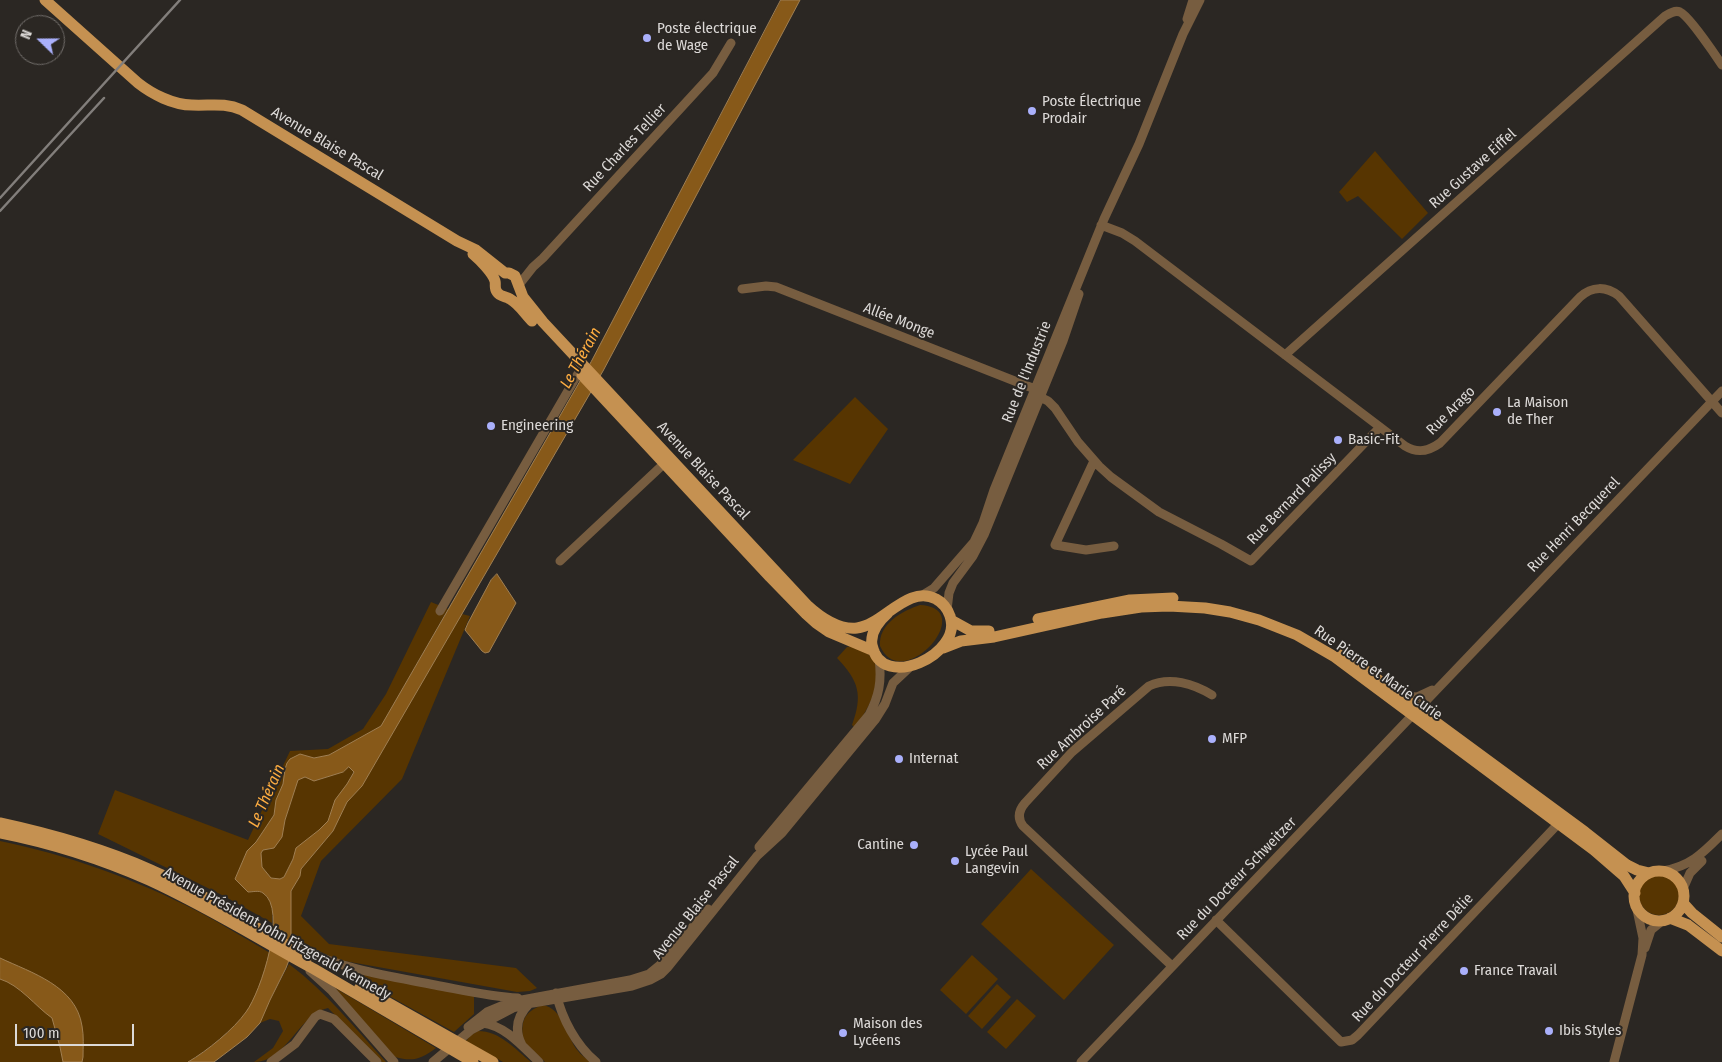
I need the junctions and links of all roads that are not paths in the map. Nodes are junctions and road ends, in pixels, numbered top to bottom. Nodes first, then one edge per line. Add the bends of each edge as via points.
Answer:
1 (45, 0) edge
2 (56, 0) edge
3 (1193, 0) edge
4 (1200, 0) edge
5 (1183, 34) junction
6 (731, 43) dead end
7 (1722, 65) edge
8 (172, 101) junction
9 (1104, 226) junction
10 (457, 241) junction
11 (533, 267) junction
12 (506, 273) junction
13 (495, 281) junction
14 (518, 287) junction
15 (742, 289) dead end
16 (508, 297) junction
17 (1285, 355) junction
18 (582, 370) junction
19 (1722, 390) edge
20 (1038, 393) junction
21 (1712, 401) junction
22 (1722, 414) edge
23 (1380, 427) junction
24 (667, 461) junction
25 (1094, 461) junction
26 (1114, 546) dead end
27 (560, 561) dead end
28 (921, 596) junction
29 (440, 611) dead end
30 (888, 612) junction
31 (949, 615) junction
32 (937, 652) junction
33 (877, 655) junction
34 (909, 668) junction
35 (1446, 679) junction
36 (1212, 695) dead end
37 (1400, 695) junction
38 (1415, 711) junction
39 (1559, 819) junction
40 (0, 824) edge
41 (0, 833) edge
42 (1722, 834) edge
43 (1722, 843) edge
44 (1663, 871) junction
45 (1650, 873) junction
46 (1683, 889) junction
47 (1635, 899) junction
48 (1683, 903) junction
49 (1666, 919) junction
50 (1216, 920) junction
51 (1722, 936) edge
52 (270, 938) junction
53 (294, 951) junction
54 (1722, 951) edge
55 (1642, 955) junction
56 (1172, 966) junction
57 (487, 994) junction
58 (556, 996) junction
59 (529, 1001) junction
60 (495, 1008) junction
61 (474, 1022) junction
62 (486, 1022) junction
63 (467, 1031) junction
64 (525, 1049) junction
65 (440, 1053) junction
66 (271, 1062) edge
67 (377, 1062) edge
68 (394, 1062) edge
69 (425, 1062) edge
70 (433, 1062) edge
71 (473, 1062) edge
72 (493, 1062) edge
73 (539, 1062) edge
74 (596, 1062) edge
75 (1081, 1062) edge
76 (1614, 1062) edge

1 - 8 main road, Avenue Blaise Pascal via 138,83
2 - 8 main road, Avenue Blaise Pascal
3 - 5 street, Rue de l'Industrie
4 - 5 street, Rue de l'Industrie
5 - 9 street, Rue de l'Industrie
6 - 11 street, Rue Charles Tellier via 713,73
7 - 17 street, Rue Gustave Eiffel via 1683,14 1669,13
8 - 10 main road, Avenue Blaise Pascal via 188,105 219,104 242,110
9 - 17 street, Rue Arago via 1135,241
9 - 20 street, Rue de l'Industrie
10 - 12 main road, Avenue Blaise Pascal via 485,255
10 - 13 main road, Avenue Blaise Pascal via 479,259
11 - 12 street
11 - 14 street, Rue Charles Tellier
12 - 13 main road
12 - 14 main road, Avenue Blaise Pascal via 516,278
13 - 16 main road, Avenue Blaise Pascal via 497,293
14 - 16 main road via 515,294
14 - 18 main road, Avenue Blaise Pascal via 532,310
15 - 20 street, Allée Monge via 776,288
16 - 18 main road, Avenue Blaise Pascal
17 - 23 street, Rue Arago
18 - 24 main road, Avenue Blaise Pascal
18 - 29 street
19 - 21 street, Rue Henri Becquerel
20 - 25 street, Rue Bernard Palissy via 1052,404
20 - 28 street, Rue de l'Industrie via 978,534 934,588
20 - 31 street, Rue de l'Industrie via 981,543 951,586
21 - 22 street, Rue Arago
21 - 23 street, Rue Arago via 1618,296 1597,288 1580,296 1435,447 1424,451 1409,449
21 - 35 street, Rue Henri Becquerel
23 - 25 street, Rue Bernard Palissy via 1251,561 1159,512
24 - 27 street
24 - 30 main road, Avenue Blaise Pascal via 816,613 835,624 853,628 868,625
24 - 33 main road, Avenue Blaise Pascal via 812,620 829,632
25 - 26 street via 1055,545 1082,550
28 - 30 main road, Avenue Blaise Pascal
28 - 31 main road via 936,599
30 - 33 main road, Avenue Blaise Pascal via 874,631 872,642
31 - 32 main road, Avenue Blaise Pascal via 952,629
31 - 37 main road, Rue Pierre et Marie Curie via 971,630 985,632 1130,600 1179,598 1211,602 1258,613 1304,631 1348,657
32 - 34 main road, Avenue Blaise Pascal
32 - 38 main road, Rue Pierre et Marie Curie via 957,642 1113,611 1158,606 1205,608 1259,620 1304,638
33 - 34 main road, Avenue Blaise Pascal via 893,667
33 - 58 street, Avenue Blaise Pascal via 880,689 866,720 663,962 641,977
34 - 58 street, Avenue Blaise Pascal via 893,683 876,720 782,833 757,856 664,971 638,985
35 - 37 street, Rue Henri Becquerel via 1424,695
35 - 38 street, Rue Henri Becquerel
36 - 56 street, Rue Ambroise Paré via 1180,683 1162,682 1149,686 1072,752 1019,813 1023,826
37 - 38 main road, Rue Pierre et Marie Curie
38 - 39 main road, Rue Pierre et Marie Curie
38 - 50 street, Rue du Docteur Schweitzer
39 - 45 main road, Rue Pierre et Marie Curie via 1594,838 1631,867
39 - 47 main road, Rue Pierre et Marie Curie via 1624,876
39 - 50 street, Rue du Docteur Pierre Délie via 1358,1035 1348,1041 1341,1042
40 - 52 main road, Avenue Président John Fitzgerald Kennedy via 61,839 153,870
41 - 52 main road, Avenue Président John Fitzgerald Kennedy via 61,848 130,872
42 - 44 street via 1694,861
43 - 46 street via 1691,871
44 - 45 main road
44 - 46 main road via 1676,877
45 - 47 main road via 1639,882
46 - 48 main road
47 - 49 main road via 1640,912 1646,917
47 - 55 street via 1643,938
48 - 49 main road via 1677,913
48 - 51 main road
49 - 54 main road via 1680,921
49 - 55 street via 1651,930
50 - 56 street, Rue du Docteur Schweitzer
52 - 53 main road, Avenue Président John Fitzgerald Kennedy
53 - 57 street via 346,967
53 - 68 street
53 - 71 main road, Avenue Président John Fitzgerald Kennedy via 314,969
53 - 72 main road, Avenue Président John Fitzgerald Kennedy
55 - 76 street
56 - 75 street, Rue du Docteur Schweitzer
57 - 59 street
57 - 60 street
58 - 59 street, Avenue Blaise Pascal
58 - 74 street via 580,1046
59 - 60 street, Avenue Blaise Pascal
59 - 62 street, Avenue Blaise Pascal
59 - 64 street via 517,1027
60 - 61 street, Avenue Blaise Pascal
60 - 62 street via 493,1016
61 - 62 street
61 - 63 street, Avenue Blaise Pascal
62 - 63 street, Avenue Blaise Pascal
62 - 64 street via 500,1028
63 - 65 street, Avenue Blaise Pascal
64 - 73 street
65 - 69 street, Avenue Blaise Pascal
65 - 70 street, Avenue Blaise Pascal
66 - 67 street via 295,1044 320,1014 334,1019

